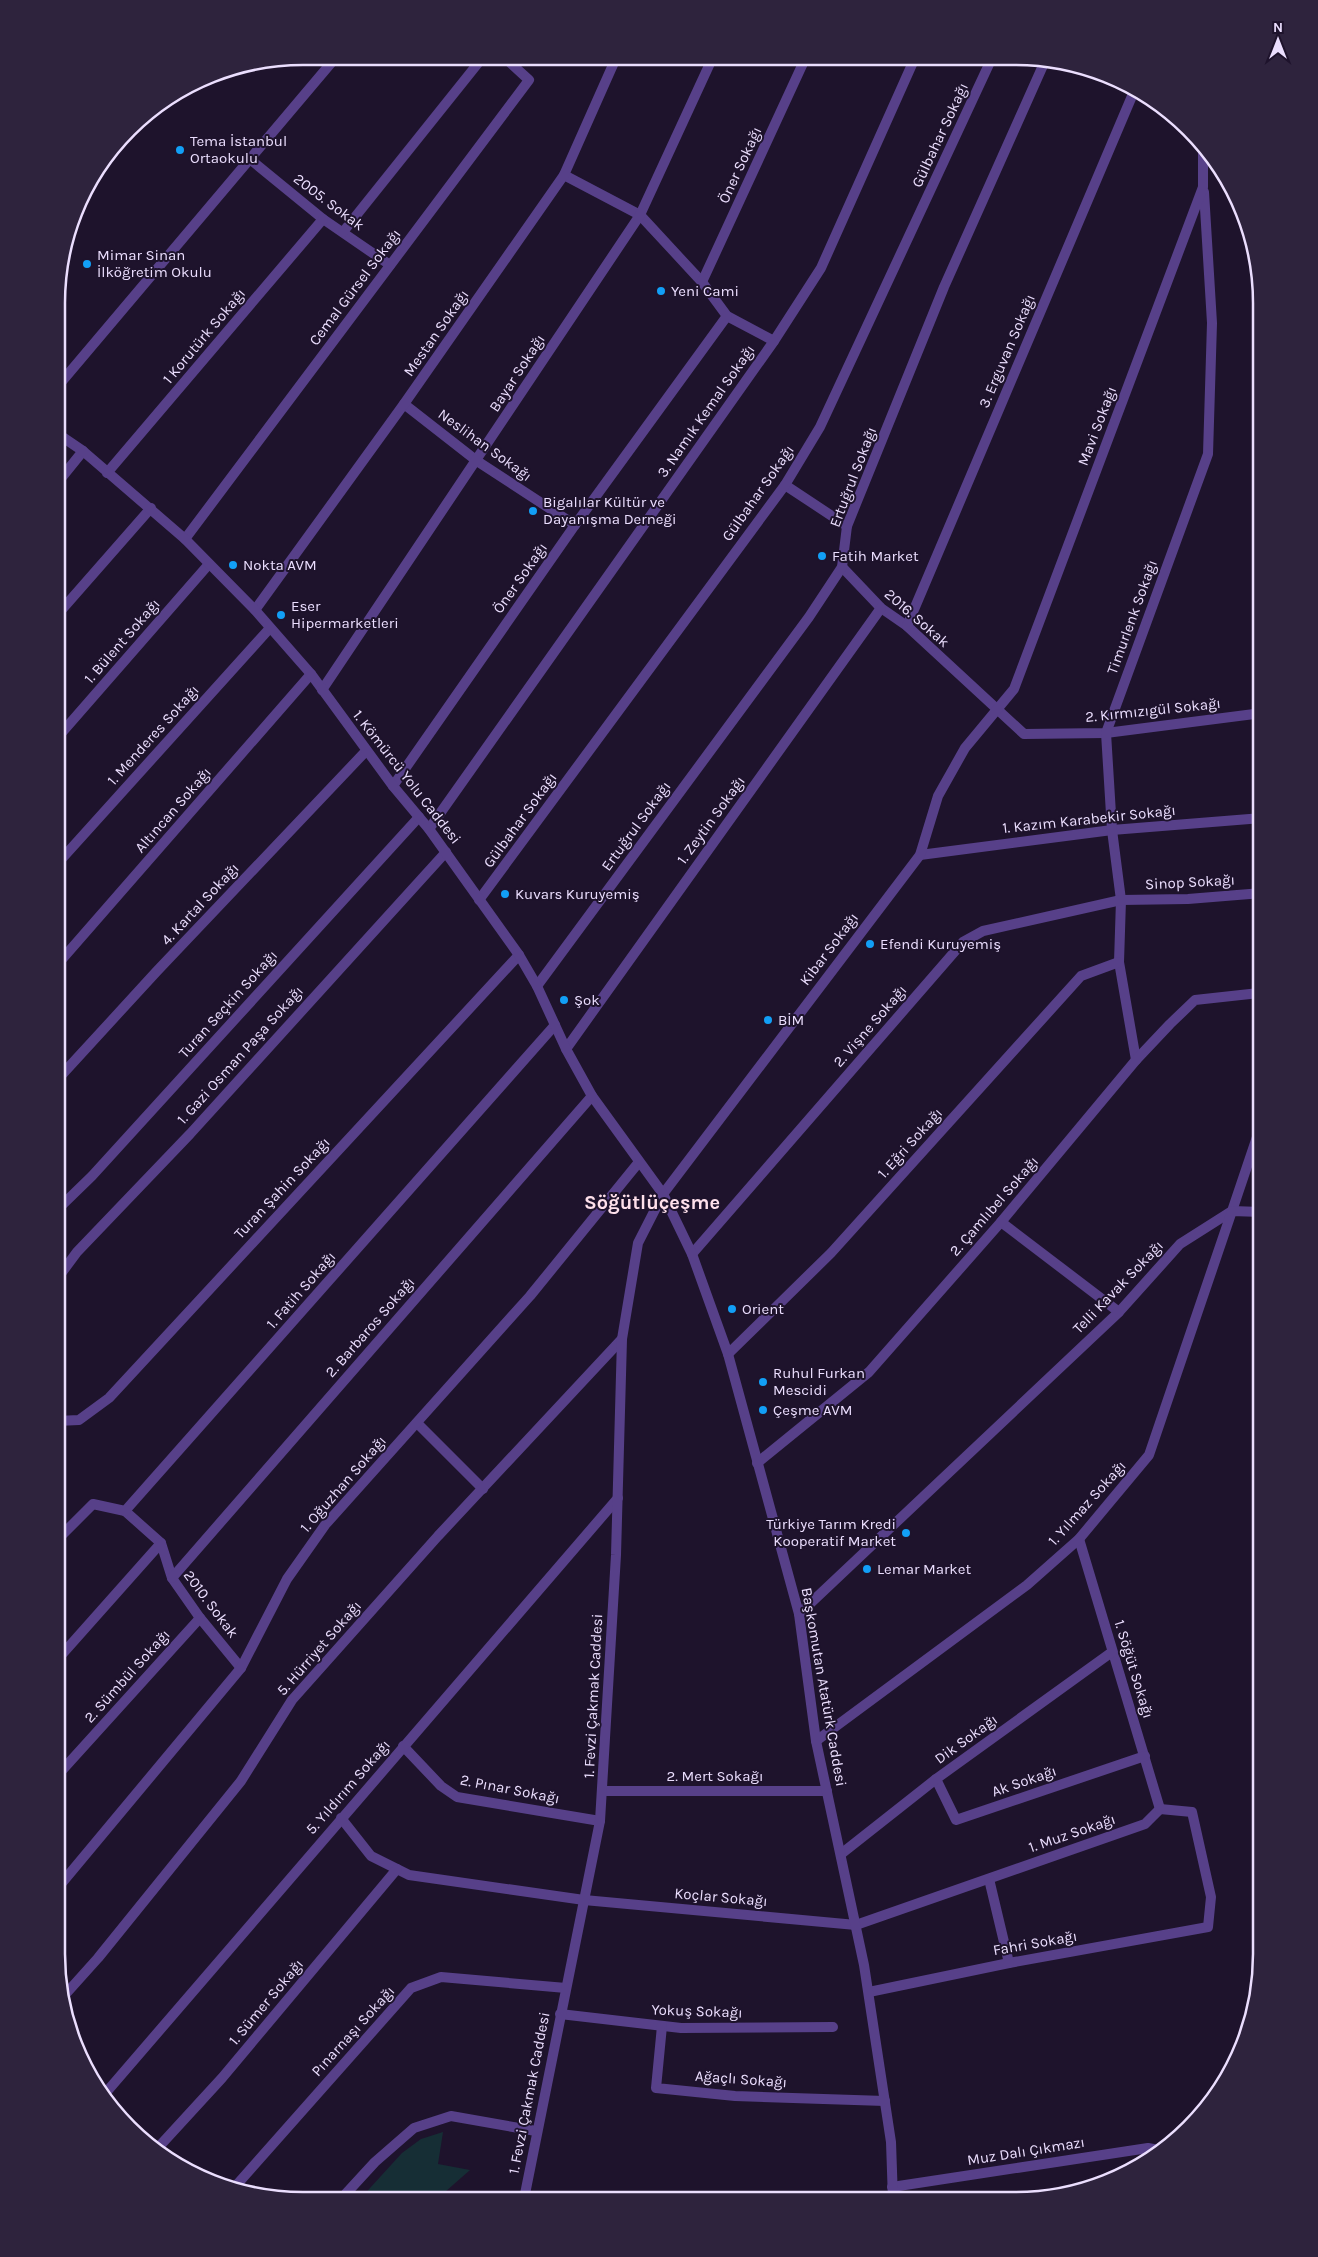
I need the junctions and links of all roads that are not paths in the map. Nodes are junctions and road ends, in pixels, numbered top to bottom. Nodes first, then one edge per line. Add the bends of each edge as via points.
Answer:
1 (330, 65) edge
2 (477, 65) edge
3 (512, 65) edge
4 (613, 65) edge
5 (709, 65) edge
6 (802, 65) edge
7 (912, 65) edge
8 (989, 65) edge
9 (1042, 67) edge
10 (1132, 96) edge
11 (1203, 157) edge
12 (251, 160) junction
13 (564, 175) junction
14 (1203, 187) junction
15 (640, 215) junction
16 (323, 219) junction
17 (343, 232) junction
18 (390, 265) junction
19 (702, 282) junction
20 (727, 316) junction
21 (774, 341) junction
22 (65, 378) edge
23 (404, 404) junction
24 (65, 439) edge
25 (83, 451) junction
26 (478, 461) junction
27 (65, 473) edge
28 (107, 473) junction
29 (785, 485) junction
30 (151, 508) junction
31 (575, 525) junction
32 (847, 526) junction
33 (185, 539) junction
34 (209, 564) junction
35 (842, 567) junction
36 (65, 606) edge
37 (881, 608) junction
38 (255, 610) junction
39 (906, 626) junction
40 (270, 628) junction
41 (311, 674) junction
42 (322, 690) junction
43 (996, 710) junction
44 (1253, 714) edge
45 (65, 729) edge
46 (1106, 733) junction
47 (366, 750) junction
48 (393, 786) junction
49 (419, 817) junction
50 (1253, 819) edge
51 (429, 829) junction
52 (1112, 830) junction
53 (446, 852) junction
54 (65, 855) edge
55 (920, 855) junction
56 (1253, 894) edge
57 (479, 900) junction
58 (1121, 900) junction
59 (518, 955) junction
60 (65, 957) edge
61 (1119, 962) junction
62 (537, 986) junction
63 (1253, 994) edge
64 (555, 1025) junction
65 (566, 1049) junction
66 (1136, 1060) junction
67 (65, 1071) edge
68 (592, 1096) junction
69 (1253, 1146) edge
70 (639, 1162) junction
71 (662, 1194) junction
72 (65, 1202) edge
73 (1232, 1211) junction
74 (1253, 1212) edge
75 (1001, 1222) junction
76 (692, 1254) junction
77 (65, 1268) edge
78 (1119, 1312) junction
79 (622, 1339) junction
80 (728, 1354) junction
81 (65, 1421) edge
82 (416, 1423) junction
83 (757, 1463) junction
84 (482, 1488) junction
85 (618, 1498) junction
86 (125, 1512) junction
87 (65, 1532) edge
88 (1079, 1539) junction
89 (161, 1543) junction
90 (172, 1578) junction
91 (798, 1614) junction
92 (200, 1618) junction
93 (65, 1651) edge
94 (1112, 1652) junction
95 (241, 1668) junction
96 (816, 1740) junction
97 (403, 1746) junction
98 (1145, 1756) junction
99 (65, 1768) edge
100 (936, 1780) junction
101 (602, 1791) junction
102 (827, 1791) junction
103 (1160, 1809) junction
104 (341, 1818) junction
105 (600, 1821) junction
106 (841, 1854) junction
107 (397, 1869) junction
108 (989, 1878) junction
109 (65, 1879) edge
110 (584, 1900) junction
111 (856, 1925) junction
112 (1008, 1963) junction
113 (566, 1988) junction
114 (68, 1991) edge
115 (869, 1992) junction
116 (560, 2014) junction
117 (662, 2026) junction
118 (833, 2027) dead end
119 (108, 2090) edge
120 (885, 2101) junction
121 (536, 2131) junction
122 (161, 2145) edge
123 (1152, 2149) edge
124 (238, 2183) edge
125 (892, 2187) junction
126 (347, 2192) edge
127 (525, 2192) edge
128 (892, 2192) edge

1 - 12 street
2 - 17 street
3 - 18 street, Cemal Gürsel Sokağı via 529,80
4 - 13 street, Mestan Sokağı
5 - 15 street, Bayar Sokağı
6 - 19 street, Öner Sokağı
7 - 21 street, 3. Namık Kemal Sokağı via 821,268
8 - 29 street, Gülbahar Sokağı via 820,427
9 - 32 street, Ertuğrul Sokağı via 944,287
10 - 39 street, 3. Erguvan Sokağı
11 - 14 street, Mavi Sokağı
12 - 16 street, 2005. Sokak
12 - 22 street
13 - 15 street
13 - 23 street, Mestan Sokağı
14 - 43 street, Mavi Sokağı via 1014,689
14 - 46 street, Timurlenk Sokağı via 1212,323 1208,454
15 - 19 street
15 - 26 street, Bayar Sokağı
16 - 17 street, 2005. Sokak
16 - 28 street, 1 Korutürk Sokağı
17 - 18 street, 2005. Sokak
18 - 33 street, Cemal Gürsel Sokağı
19 - 20 street
20 - 21 street
20 - 31 street, Öner Sokağı
21 - 51 street, 3. Namık Kemal Sokağı
23 - 26 street, Neslihan Sokağı
23 - 38 street, Mestan Sokağı
24 - 25 street, 1. Kömürcü Yolu Caddesi
25 - 27 street
25 - 28 street, 1. Kömürcü Yolu Caddesi
26 - 31 street, Neslihan Sokağı
26 - 42 street, Bayar Sokağı
28 - 30 street, 1. Kömürcü Yolu Caddesi
29 - 32 street
29 - 57 street, Gülbahar Sokağı
30 - 33 street, 1. Kömürcü Yolu Caddesi
30 - 36 street
31 - 48 street, Öner Sokağı
32 - 35 street, Ertuğrul Sokağı
33 - 34 street, 1. Kömürcü Yolu Caddesi
34 - 38 street, 1. Kömürcü Yolu Caddesi
34 - 45 street, 1. Bülent Sokağı
35 - 37 street, 2016. Sokak
35 - 62 street, Ertuğrul Sokağı
37 - 39 street, 2016. Sokak
37 - 65 street, 1. Zeytin Sokağı
38 - 40 street, 1. Kömürcü Yolu Caddesi
39 - 43 street, 2016. Sokak
40 - 41 street, 1. Kömürcü Yolu Caddesi
40 - 54 street, 1. Menderes Sokağı
41 - 42 street, 1. Kömürcü Yolu Caddesi
41 - 60 street, Altıncan Sokağı
42 - 47 street, 1. Kömürcü Yolu Caddesi
43 - 46 street, 2. Kırmızıgül Sokağı via 1024,734
43 - 55 street, Kibar Sokağı via 966,748 938,796
44 - 46 street, 2. Kırmızıgül Sokağı
46 - 52 street, Timurlenk Sokağı
47 - 48 street, 1. Kömürcü Yolu Caddesi
47 - 67 street, 4. Kartal Sokağı
48 - 49 street, 1. Kömürcü Yolu Caddesi
49 - 51 street, 1. Kömürcü Yolu Caddesi
49 - 72 street, Turan Seçkin Sokağı
50 - 52 street, 1. Kazım Karabekir Sokağı
51 - 53 street, 1. Kömürcü Yolu Caddesi
52 - 55 street, 1. Kazım Karabekir Sokağı
52 - 58 street, Timurlenk Sokağı
53 - 57 street, 1. Kömürcü Yolu Caddesi
53 - 77 street, 1. Gazi Osman Paşa Sokağı
55 - 71 street, Kibar Sokağı
56 - 58 street, Sinop Sokağı
57 - 59 street, 1. Kömürcü Yolu Caddesi
58 - 61 street, Timurlenk Sokağı
58 - 76 street, 2. Vişne Sokağı via 983,931 963,942
59 - 62 street, 1. Kömürcü Yolu Caddesi
59 - 81 street, Turan Şahin Sokağı via 109,1398 79,1420
61 - 66 street, Timurlenk Sokağı
61 - 80 street, 1. Eğri Sokağı via 1080,976 832,1253
62 - 64 street, 1. Kömürcü Yolu Caddesi
63 - 66 street, 2. Çamlıbel Sokağı via 1195,1000
64 - 65 street, 1. Kömürcü Yolu Caddesi
64 - 86 street, 1. Fatih Sokağı
65 - 68 street, 1. Kömürcü Yolu Caddesi
66 - 75 street, 2. Çamlıbel Sokağı
68 - 70 street, 1. Kömürcü Yolu Caddesi
68 - 90 street, 2. Barbaros Sokağı
69 - 73 street
70 - 71 street, 1. Kömürcü Yolu Caddesi
70 - 82 street, 1. Oğuzhan Sokağı via 530,1296
71 - 76 street, Başkomutan Atatürk Caddesi
71 - 79 street, 1. Fevzi Çakmak Caddesi via 638,1242
73 - 74 street
73 - 78 street, Telli Kavak Sokağı via 1180,1244
73 - 88 street, 1. Yılmaz Sokağı via 1149,1455
75 - 78 street
75 - 83 street, 2. Çamlıbel Sokağı via 868,1372
76 - 80 street, Başkomutan Atatürk Caddesi
78 - 91 street, Telli Kavak Sokağı
79 - 84 street, 5. Hürriyet Sokağı
79 - 85 street, 1. Fevzi Çakmak Caddesi
80 - 83 street, Başkomutan Atatürk Caddesi
82 - 84 street
82 - 95 street, 1. Oğuzhan Sokağı via 325,1525 287,1579
83 - 91 street, Başkomutan Atatürk Caddesi
84 - 114 street, 5. Hürriyet Sokağı via 292,1700 241,1781
85 - 97 street, 5. Yıldırım Sokağı
85 - 101 street, 1. Fevzi Çakmak Caddesi
86 - 87 street via 92,1504
86 - 89 street
88 - 94 street, 1. Söğüt Sokağı
88 - 96 street, 1. Yılmaz Sokağı via 1027,1585
89 - 90 street, 2010. Sokak
89 - 93 street
90 - 92 street, 2010. Sokak
91 - 96 street, Başkomutan Atatürk Caddesi
92 - 95 street, 2010. Sokak
92 - 99 street, 2. Sümbül Sokağı
94 - 98 street, 1. Söğüt Sokağı
94 - 100 street, Dik Sokağı
95 - 109 street, 1. Oğuzhan Sokağı
96 - 102 street, Başkomutan Atatürk Caddesi
97 - 104 street, 5. Yıldırım Sokağı
97 - 105 street, 2. Pınar Sokağı via 441,1786 457,1797
98 - 100 street, Ak Sokağı via 956,1820
98 - 103 street, 1. Söğüt Sokağı
100 - 106 street, Dik Sokağı
101 - 102 street, 2. Mert Sokağı
101 - 105 street, 1. Fevzi Çakmak Caddesi
102 - 106 street, Başkomutan Atatürk Caddesi
103 - 108 street, 1. Muz Sokağı via 1145,1824
103 - 112 street, Fahri Sokağı via 1192,1812 1211,1897 1208,1927
104 - 107 street via 371,1856
104 - 119 street, 5. Yıldırım Sokağı
105 - 110 street, 1. Fevzi Çakmak Caddesi
106 - 111 street, Başkomutan Atatürk Caddesi
107 - 110 street via 408,1875
107 - 122 street, 1. Sümer Sokağı via 222,2078
108 - 111 street, 1. Muz Sokağı
108 - 112 street
110 - 111 street, Koçlar Sokağı
110 - 113 street, 1. Fevzi Çakmak Caddesi
111 - 115 street, Başkomutan Atatürk Caddesi
112 - 115 street, Fahri Sokağı
113 - 116 street, 1. Fevzi Çakmak Caddesi
113 - 124 street, Pınarnaşı Sokağı via 441,1977 411,1988
115 - 120 street, Başkomutan Atatürk Caddesi
116 - 117 street, Yokuş Sokağı
116 - 121 street, 1. Fevzi Çakmak Caddesi
117 - 118 street, Yokuş Sokağı
117 - 120 street, Ağaçlı Sokağı via 656,2088 735,2096
120 - 125 street, Başkomutan Atatürk Caddesi via 891,2142
121 - 126 street via 450,2116 414,2128 375,2162
121 - 127 street, 1. Fevzi Çakmak Caddesi
123 - 125 street, Muz Dalı Çıkmazı
125 - 128 street, Başkomutan Atatürk Caddesi

